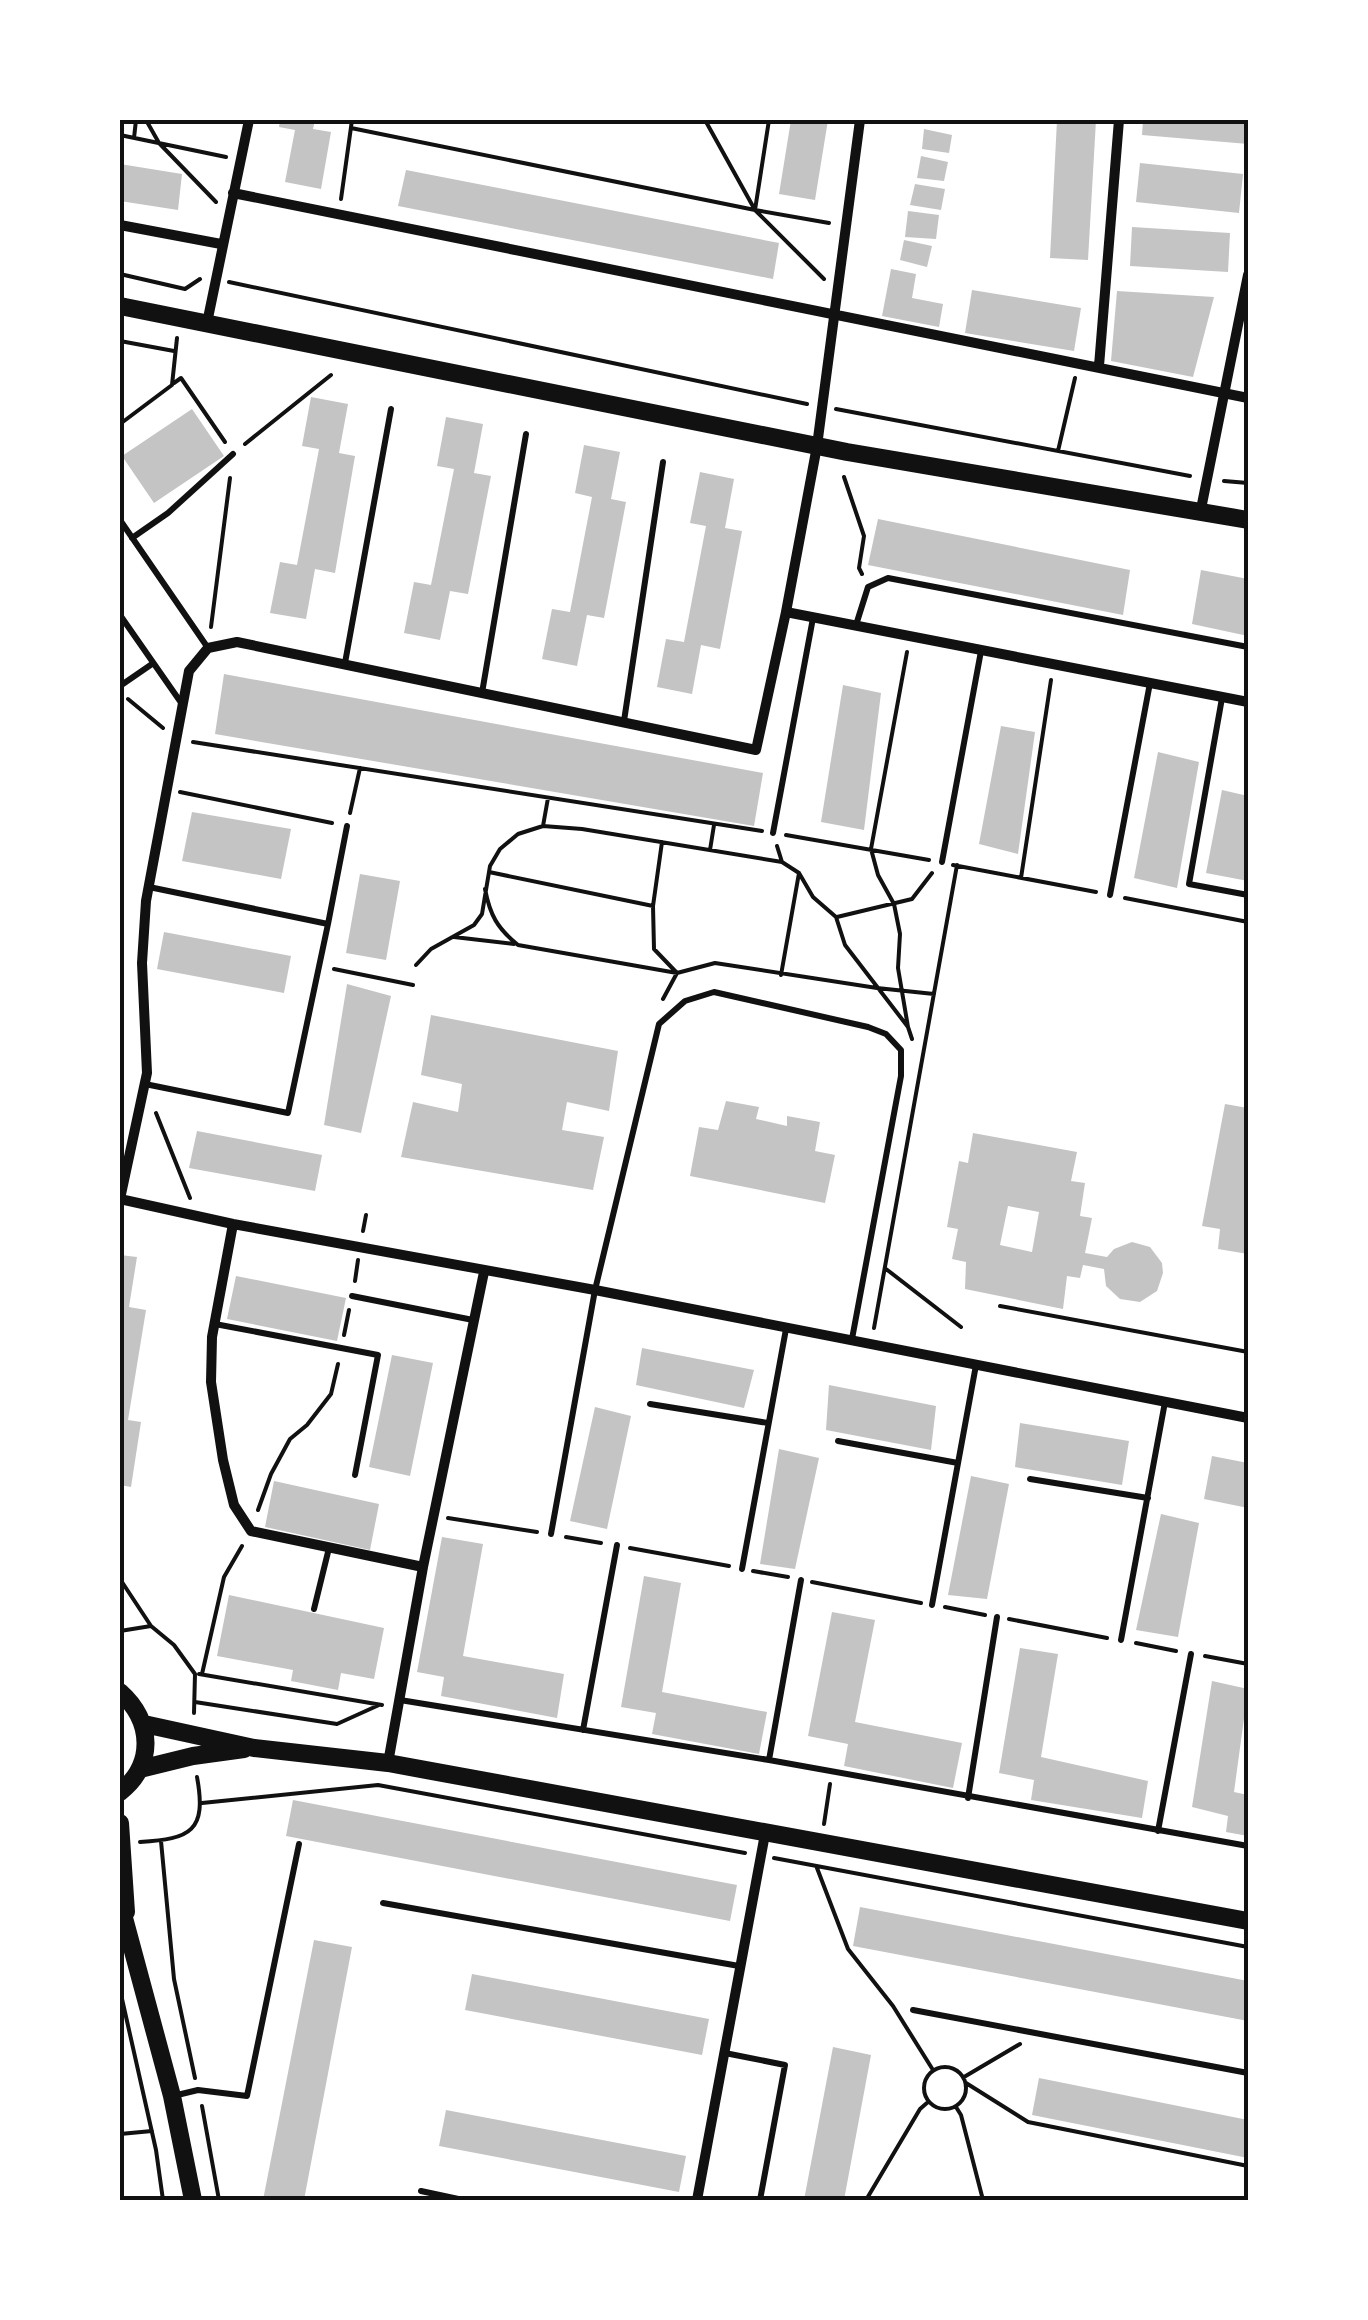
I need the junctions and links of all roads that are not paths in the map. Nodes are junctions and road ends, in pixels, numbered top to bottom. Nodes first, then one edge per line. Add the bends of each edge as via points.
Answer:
1 (249, 120) edge
2 (860, 120) edge
3 (1119, 120) edge
4 (234, 192) junction
5 (120, 225) edge
6 (222, 244) junction
7 (1248, 274) edge
8 (120, 306) edge
9 (832, 313) junction
10 (206, 323) junction
11 (1099, 366) junction
12 (1224, 393) junction
13 (1248, 398) edge
14 (391, 410) dead end
15 (526, 434) dead end
16 (817, 446) junction
17 (233, 454) road end
18 (663, 462) dead end
19 (1201, 510) junction
20 (120, 520) edge
21 (1248, 520) edge
22 (132, 538) junction
23 (786, 612) junction
24 (120, 615) edge
25 (813, 618) junction
26 (856, 626) junction
27 (1248, 647) edge
28 (208, 648) junction
29 (981, 651) junction
30 (345, 663) junction
31 (152, 664) junction
32 (1150, 684) junction
33 (120, 689) edge
34 (482, 693) junction
35 (1222, 697) junction
36 (1248, 702) edge
37 (183, 706) junction
38 (624, 723) junction
39 (348, 826) road end
40 (773, 833) road end
41 (942, 862) road end
42 (149, 888) junction
43 (1110, 895) road end
44 (1248, 895) edge
45 (328, 924) junction
46 (145, 1084) junction
47 (120, 1199) edge
48 (233, 1224) junction
49 (484, 1272) junction
50 (596, 1290) junction
51 (352, 1296) road end
52 (474, 1320) junction
53 (214, 1324) junction
54 (787, 1328) junction
55 (852, 1339) junction
56 (976, 1365) junction
57 (1166, 1402) junction
58 (650, 1404) dead end
59 (1248, 1418) edge
60 (768, 1423) junction
61 (838, 1440) dead end
62 (958, 1463) junction
63 (355, 1475) dead end
64 (1030, 1479) dead end
65 (1148, 1498) junction
66 (551, 1534) road end
67 (618, 1545) road end
68 (330, 1547) junction
69 (423, 1566) junction
70 (742, 1568) road end
71 (801, 1580) road end
72 (932, 1605) road end
73 (314, 1609) dead end
74 (997, 1617) road end
75 (1121, 1640) road end
76 (1191, 1654) road end
77 (120, 1692) edge
78 (399, 1704) junction
79 (144, 1724) junction
80 (584, 1730) junction
81 (254, 1748) junction
82 (769, 1760) junction
83 (388, 1763) junction
84 (140, 1769) junction
85 (120, 1792) edge
86 (968, 1798) junction
87 (120, 1823) edge
88 (1158, 1831) junction
89 (765, 1834) junction
90 (300, 1844) dead end
91 (1248, 1846) edge
92 (384, 1903) dead end
93 (123, 1910) edge
94 (1248, 1920) edge
95 (741, 1966) junction
96 (913, 2010) dead end
97 (724, 2053) junction
98 (1248, 2073) edge
99 (172, 2096) junction
100 (421, 2191) dead end
101 (193, 2200) edge
102 (463, 2200) edge
103 (697, 2200) edge
104 (760, 2200) edge

1 - 4 street
2 - 9 street
3 - 11 street
4 - 6 street
4 - 9 street
5 - 6 street
6 - 10 street
7 - 12 street
8 - 10 street
9 - 11 street
9 - 16 street
10 - 16 street
11 - 12 street
12 - 13 street
12 - 19 street
14 - 30 lane
15 - 34 lane
16 - 19 street
16 - 23 street
17 - 22 lane
18 - 38 lane
19 - 21 street
20 - 22 lane
22 - 28 lane
23 - 25 street
23 - 38 street via 756,750
24 - 31 lane
25 - 26 street
25 - 40 lane
26 - 27 lane via 868,587 888,578
26 - 29 street
28 - 30 street via 237,642
28 - 37 street via 189,671
29 - 32 street
29 - 41 lane
30 - 34 street
31 - 33 lane
31 - 37 lane
32 - 35 street
32 - 43 lane
34 - 38 street
35 - 36 street
35 - 44 lane via 1189,884
37 - 42 street
39 - 45 lane
42 - 45 lane
42 - 46 street via 142,963
45 - 46 lane via 288,1113
46 - 47 street
47 - 48 street
48 - 49 street
48 - 53 street
49 - 50 street
49 - 52 street
50 - 54 street
50 - 55 lane via 659,1024 685,1001 714,992 868,1027 902,1050
50 - 66 lane
51 - 52 lane
52 - 69 street
53 - 63 lane via 378,1355
53 - 68 street via 211,1382 234,1506 251,1531
54 - 55 street
54 - 60 lane
55 - 56 street
56 - 57 street
56 - 62 lane
57 - 59 street
57 - 65 lane
58 - 60 lane
60 - 70 lane
61 - 62 lane
62 - 72 lane
64 - 65 lane
65 - 75 lane
67 - 80 lane
68 - 69 street
68 - 73 lane
69 - 78 street
71 - 82 lane
74 - 86 lane
76 - 88 lane
77 - 79 street
78 - 80 lane
78 - 83 street
79 - 81 street
79 - 84 street
80 - 82 lane
81 - 83 street
81 - 84 street
82 - 86 lane
83 - 89 street
84 - 85 street
86 - 88 lane
87 - 93 street
88 - 91 lane
89 - 94 street
89 - 95 street
90 - 99 lane via 247,2096 198,2090
92 - 95 lane
93 - 99 street
95 - 97 street
96 - 98 lane
97 - 103 street
97 - 104 lane via 785,2065
99 - 101 street
100 - 102 lane

